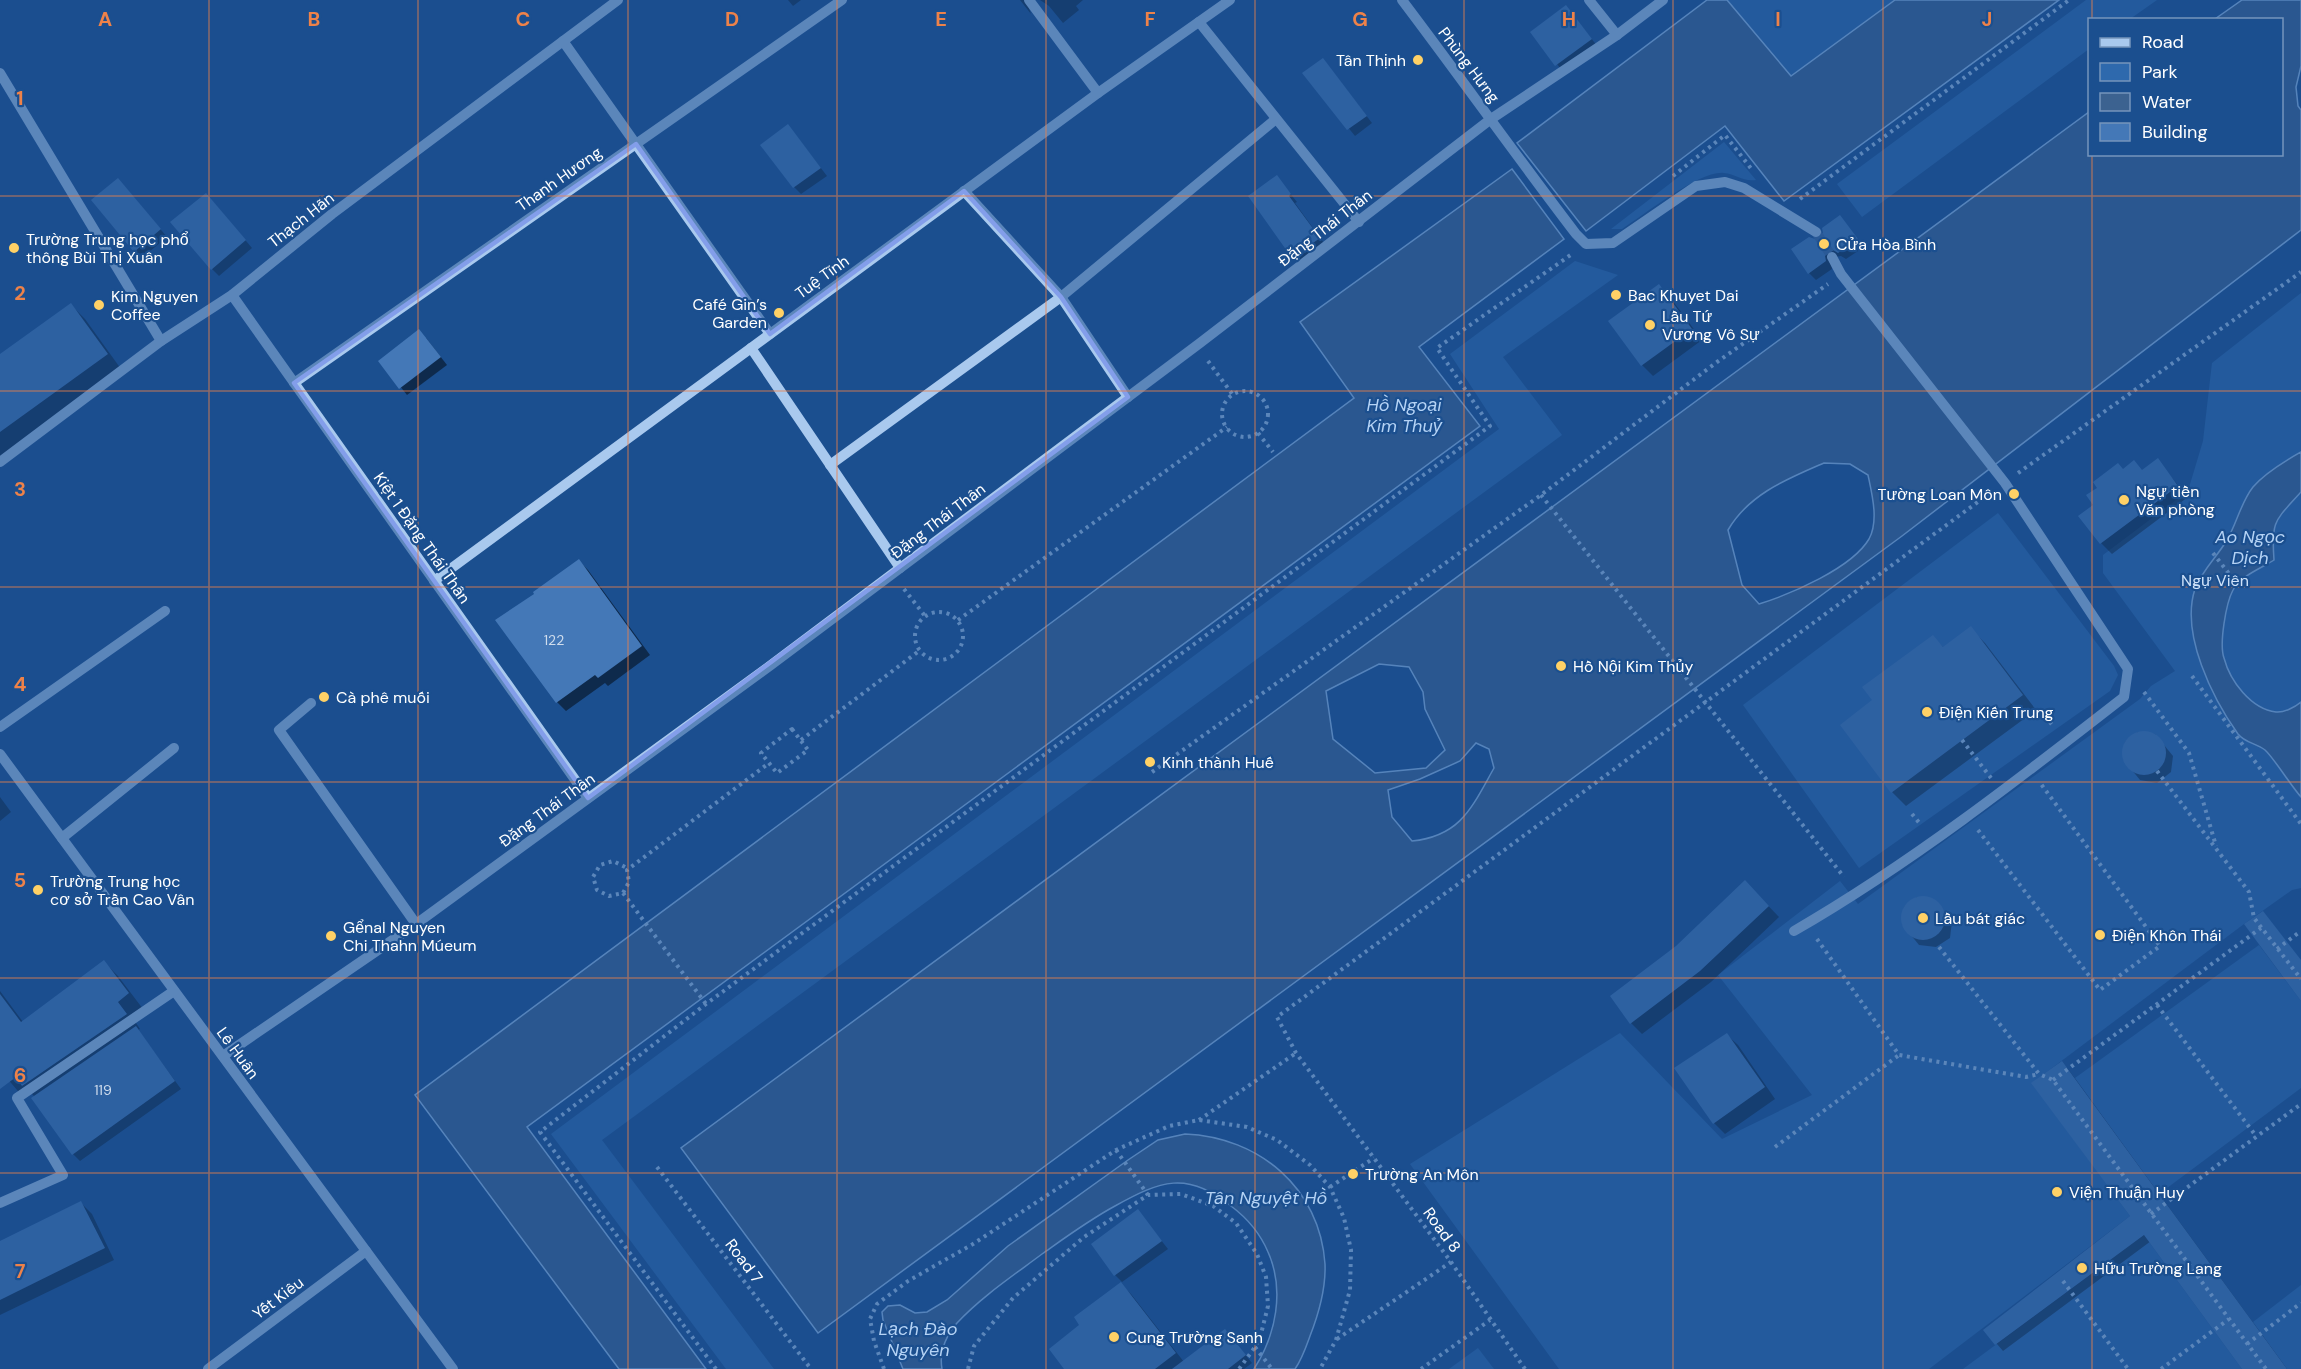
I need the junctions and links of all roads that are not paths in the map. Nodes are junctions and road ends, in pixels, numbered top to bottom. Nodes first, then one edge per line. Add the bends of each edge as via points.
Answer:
1 (618, 0) edge
2 (842, 0) edge
3 (1029, 0) edge
4 (1230, 0) edge
5 (1402, 0) edge
6 (1589, 0) edge
7 (1663, 0) edge
8 (1199, 22) junction
9 (1617, 35) junction
10 (563, 41) junction
11 (0, 73) edge
12 (1098, 93) junction
13 (1276, 118) junction
14 (1491, 118) junction
15 (636, 144) junction
16 (964, 191) junction
17 (1359, 222) junction
18 (1816, 232) tunnel mouth
19 (1832, 257) tunnel mouth
20 (232, 295) junction
21 (1061, 297) junction
22 (770, 334) junction
23 (161, 341) junction
24 (751, 348) junction
25 (294, 383) junction
26 (1128, 397) junction
27 (0, 462) edge
28 (830, 465) junction
29 (900, 568) junction
30 (434, 581) junction
31 (165, 611) dead end
32 (311, 704) dead end
33 (0, 727) edge
34 (174, 748) dead end
35 (0, 754) edge
36 (588, 798) junction
37 (62, 838) junction
38 (416, 924) junction
39 (1794, 931) dead end
40 (174, 991) junction
41 (223, 1056) junction
42 (0, 1203) edge
43 (366, 1251) junction
44 (208, 1369) edge
45 (453, 1369) edge

1 - 10 street, Thạch Hãn
2 - 15 street, Thanh Hương
3 - 12 street
4 - 8 street, Tuệ Tĩnh
5 - 14 street, Phùng Hưng
6 - 9 street
7 - 9 street, Đặng Thái Thân
8 - 12 street, Tuệ Tĩnh
8 - 13 street
9 - 14 street, Đặng Thái Thân
10 - 15 street
10 - 20 street, Thạch Hãn via 332,214
11 - 23 street
12 - 16 street, Tuệ Tĩnh
13 - 17 street
13 - 21 street
14 - 17 street, Đặng Thái Thân
14 - 18 street, Phùng Hưng via 1518,159 1586,244 1613,243 1696,186 1725,182 1744,188
15 - 22 street
15 - 25 street, Thanh Hương
16 - 21 street
16 - 22 street, Tuệ Tĩnh
17 - 26 street, Đặng Thái Thân
19 - 39 street via 1841,274 1994,467 2128,669 2124,697 1858,894
20 - 23 street, Thạch Hãn
20 - 25 street, Kiệt 1 Đặng Thái Thân
21 - 26 street
21 - 28 street
22 - 24 street, Tuệ Tĩnh
23 - 27 street, Thạch Hãn
24 - 28 street
24 - 30 street, Tuệ Tĩnh
25 - 30 street, Kiệt 1 Đặng Thái Thân
26 - 29 street, Đặng Thái Thân
28 - 29 street
29 - 36 street, Đặng Thái Thân
30 - 36 street, Kiệt 1 Đặng Thái Thân
31 - 33 street
32 - 38 street via 279,730
34 - 37 street
35 - 37 street, Lê Huân
36 - 38 street, Đặng Thái Thân
37 - 40 street, Lê Huân
38 - 41 street, Đặng Thái Thân
40 - 41 street, Lê Huân
40 - 42 street via 18,1098 63,1175
41 - 43 street, Lê Huân
43 - 44 street, Yết Kiêu
43 - 45 street, Lê Huân

